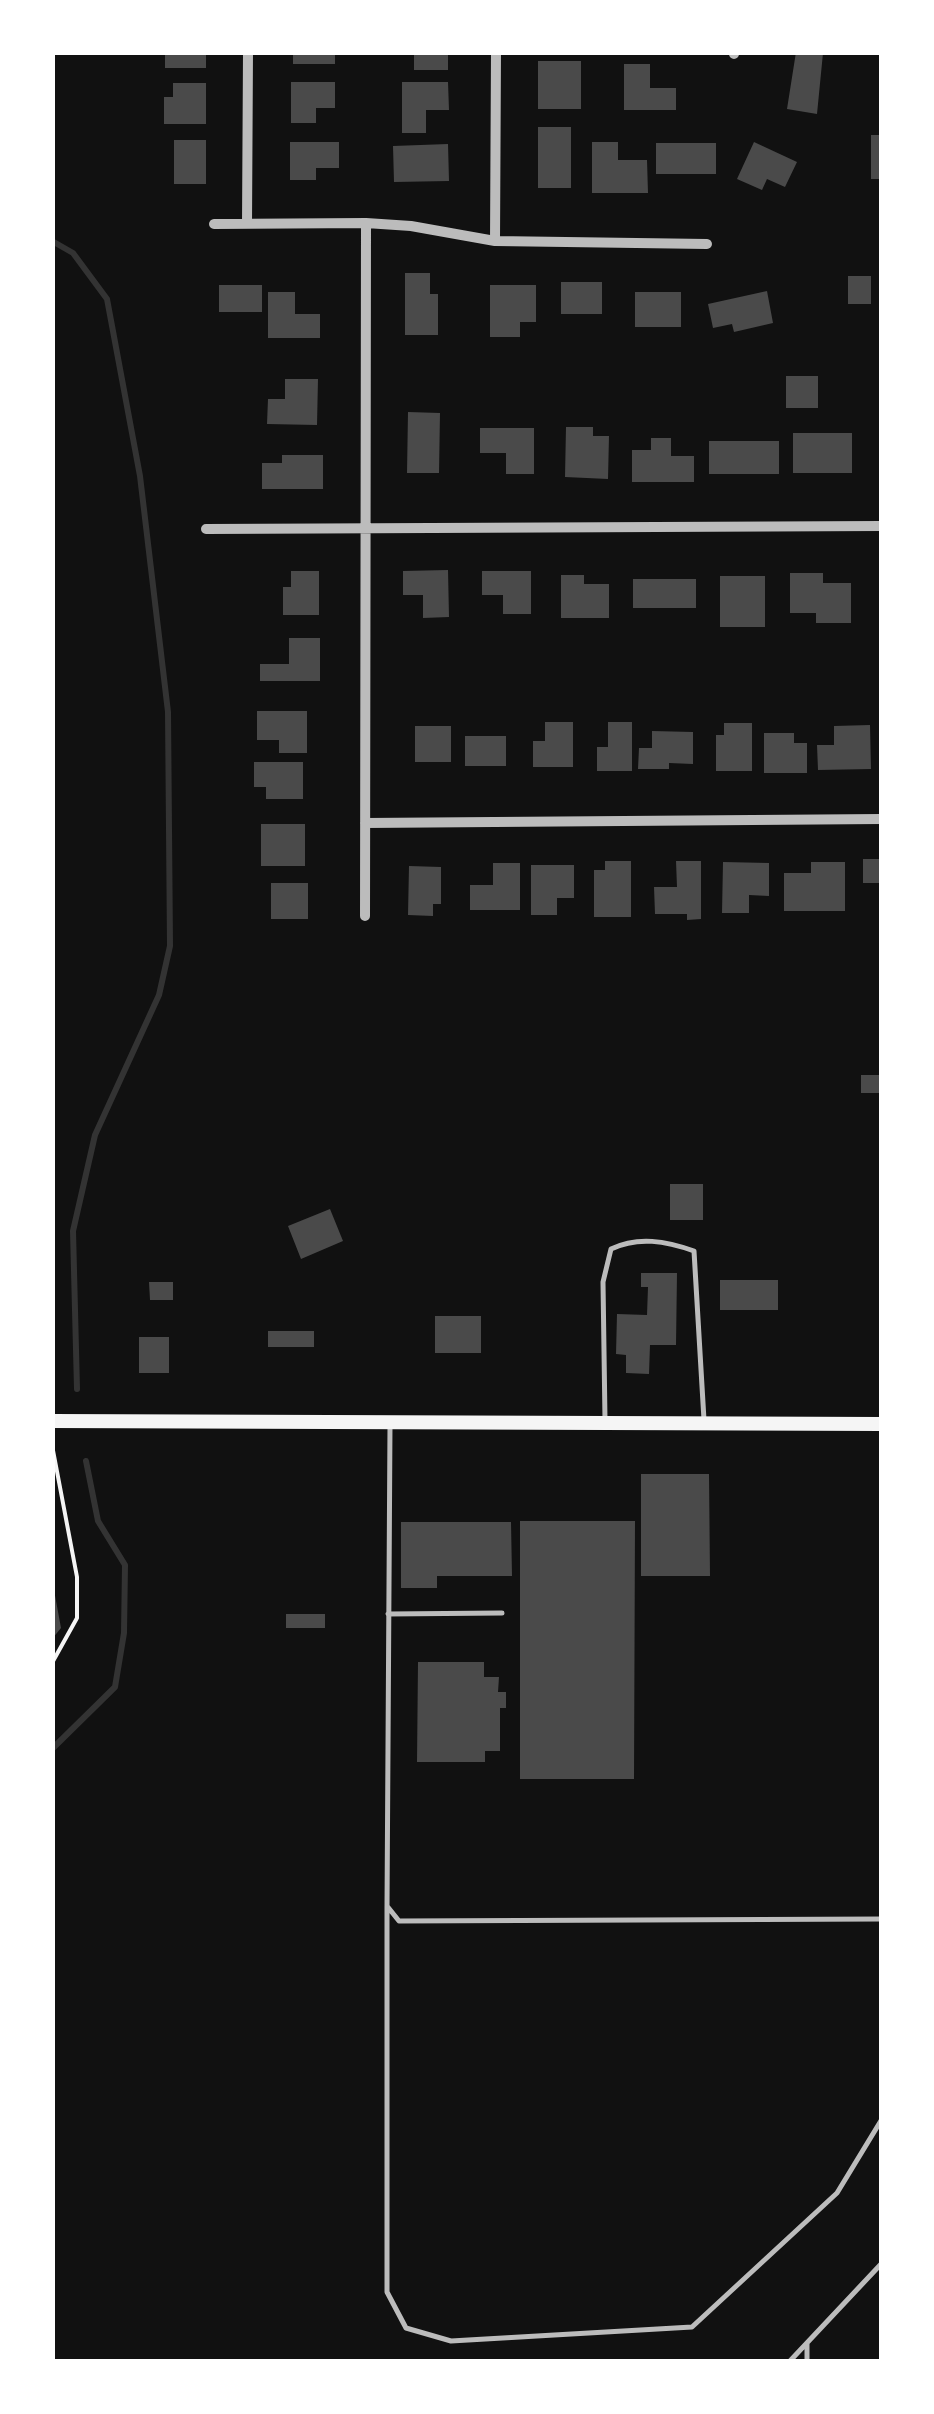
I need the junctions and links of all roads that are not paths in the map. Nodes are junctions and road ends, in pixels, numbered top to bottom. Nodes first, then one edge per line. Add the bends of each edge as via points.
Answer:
1 (248, 52) edge
2 (496, 52) edge
3 (366, 223) junction
4 (214, 224) dead end
5 (248, 224) junction
6 (495, 241) junction
7 (706, 244) dead end
8 (882, 526) edge
9 (367, 528) junction
10 (206, 530) dead end
11 (882, 818) edge
12 (365, 823) junction
13 (365, 916) dead end
14 (603, 1420) junction
15 (52, 1421) edge
16 (390, 1422) junction
17 (703, 1423) junction
18 (882, 1424) edge
19 (502, 1613) dead end
20 (388, 1614) junction
21 (387, 1906) junction
22 (882, 1919) edge
23 (882, 2120) edge
24 (882, 2263) edge
25 (806, 2343) junction
26 (789, 2362) edge
27 (808, 2362) edge

1 - 5 street
2 - 6 street
3 - 5 street
3 - 6 street
3 - 9 street
4 - 5 street
6 - 7 street
8 - 9 street
9 - 10 street
9 - 12 street
11 - 12 street
12 - 13 street
14 - 16 main road
14 - 17 main road
14 - 17 lane via 604,1282 610,1249 630,1240 694,1251
15 - 16 main road
16 - 20 lane
17 - 18 main road
19 - 20 lane
20 - 21 lane
21 - 22 lane via 399,1920
21 - 23 lane via 387,2292 406,2328 451,2341 692,2326 837,2193
24 - 25 lane
25 - 26 lane
25 - 27 lane

